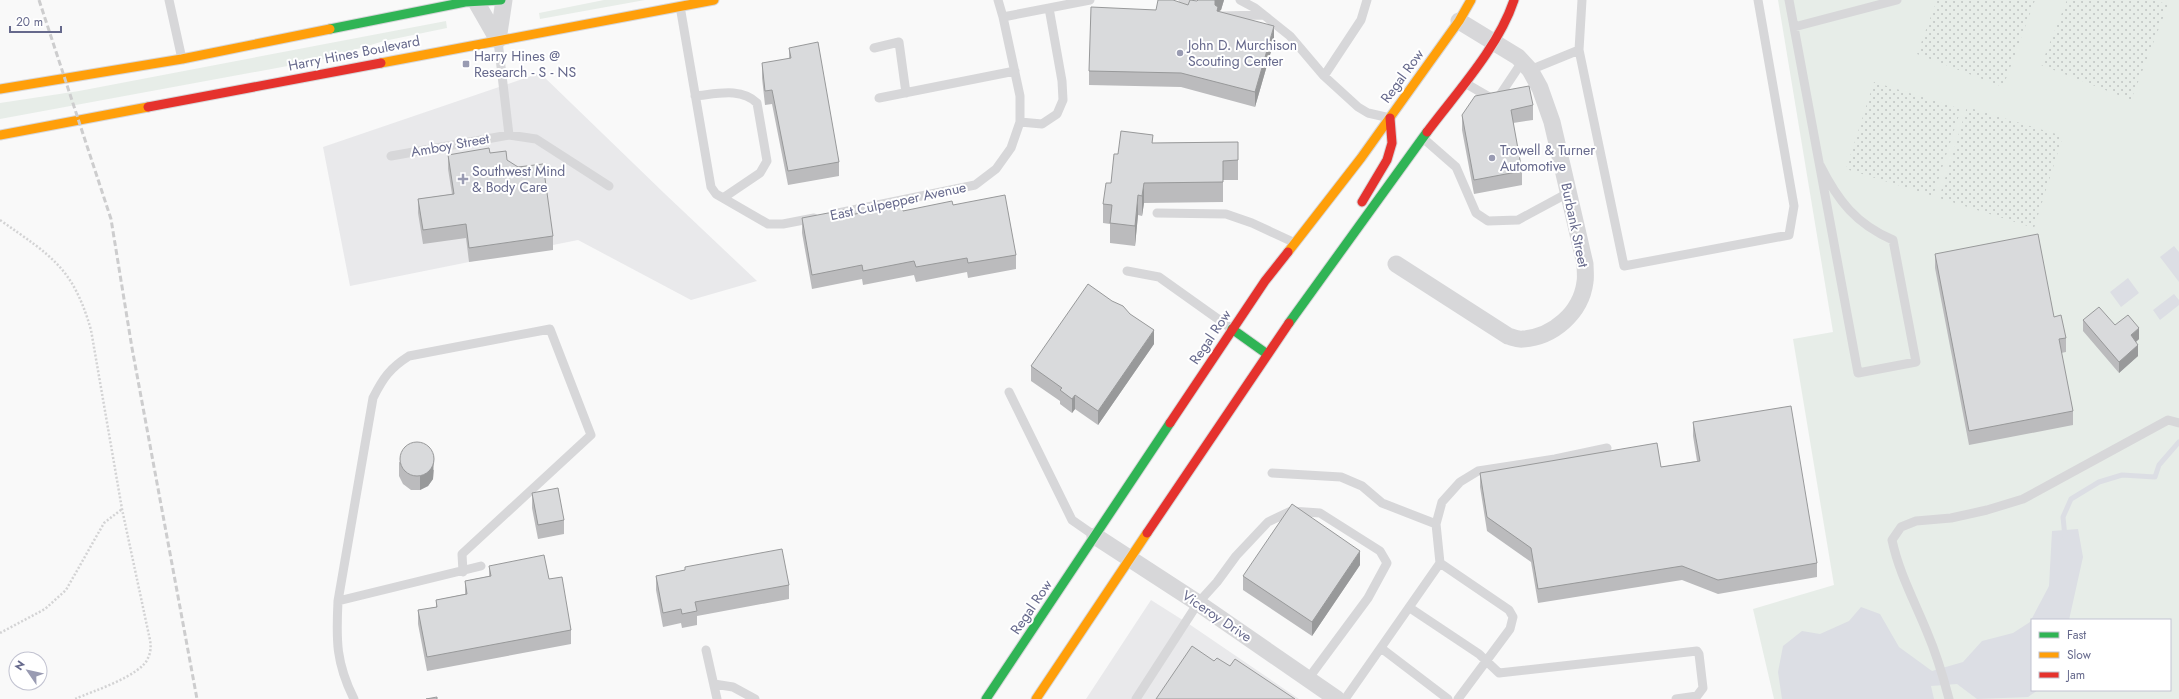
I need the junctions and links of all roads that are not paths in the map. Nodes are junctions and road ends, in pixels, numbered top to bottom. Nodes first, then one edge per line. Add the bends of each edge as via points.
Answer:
1 (169, 0) edge
2 (501, 0) edge
3 (504, 0) edge
4 (714, 0) edge
5 (998, 0) edge
6 (1090, 0) edge
7 (1183, 0) edge
8 (1240, 0) edge
9 (1367, 0) edge
10 (1471, 0) edge
11 (1514, 0) edge
12 (1582, 0) edge
13 (1758, 0) edge
14 (1789, 0) edge
15 (1896, 0) edge
16 (475, 1) edge
17 (680, 6) junction
18 (1049, 8) junction
19 (1195, 10) edge
20 (1263, 15) junction
21 (1220, 16) edge
22 (1003, 17) junction
23 (1459, 21) junction
24 (1794, 27) junction
25 (498, 40) junction
26 (1494, 42) junction
27 (874, 48) dead end
28 (1579, 50) junction
29 (182, 59) junction
30 (1526, 66) junction
31 (1014, 71) junction
32 (1324, 76) junction
33 (1464, 83) junction
34 (0, 89) edge
35 (906, 93) junction
36 (695, 96) junction
37 (879, 98) dead end
38 (1390, 118) junction
39 (1020, 122) junction
40 (0, 135) edge
41 (509, 135) junction
42 (1424, 139) junction
43 (392, 156) dead end
44 (1820, 165) junction
45 (609, 186) dead end
46 (1568, 193) junction
47 (723, 198) junction
48 (1157, 213) dead end
49 (1354, 234) junction
50 (1293, 242) junction
51 (1396, 264) dead end
52 (1127, 271) dead end
53 (1232, 329) junction
54 (1267, 354) junction
55 (1009, 392) dead end
56 (2179, 423) edge
57 (1607, 448) dead end
58 (1272, 474) dead end
59 (1436, 524) junction
60 (1095, 536) junction
61 (1130, 559) junction
62 (1440, 564) junction
63 (481, 566) dead end
64 (463, 572) junction
65 (338, 601) junction
66 (1198, 603) junction
67 (1410, 608) junction
68 (1381, 648) junction
69 (706, 650) dead end
70 (1486, 661) junction
71 (1308, 679) junction
72 (714, 684) junction
73 (1040, 698) edge
74 (354, 699) edge
75 (717, 699) edge
76 (755, 699) edge
77 (986, 699) edge
78 (1136, 699) edge
79 (1337, 699) edge
80 (1345, 699) edge
81 (1448, 699) edge
82 (1458, 699) edge
83 (1676, 699) edge
84 (1949, 699) edge

1 - 29 lane
2 - 16 main road, Harry Hines Boulevard
3 - 25 street
4 - 17 main road, Harry Hines Boulevard
5 - 22 lane, East Culpepper Avenue
6 - 18 lane
7 - 19 lane
8 - 20 lane
9 - 32 lane via 1361,20
10 - 23 main road, Regal Row
11 - 26 main road
12 - 28 lane
13 - 28 lane via 1794,206 1789,235 1624,266
14 - 24 lane
15 - 24 lane
16 - 25 street
16 - 29 main road, Harry Hines Boulevard
17 - 25 main road, Harry Hines Boulevard
17 - 36 lane, East Culpepper Avenue
18 - 22 lane
18 - 39 lane via 1063,100 1057,114 1042,124
20 - 21 lane
20 - 32 lane via 1290,36
22 - 31 lane, East Culpepper Avenue
23 - 26 street, Burbank Street
23 - 38 main road, Regal Row
24 - 44 lane
25 - 40 main road, Harry Hines Boulevard
25 - 41 lane
26 - 30 street, Burbank Street
26 - 33 main road
27 - 35 lane via 899,42
28 - 30 lane
29 - 34 main road, Harry Hines Boulevard
30 - 33 lane via 1496,101
30 - 46 street, Burbank Street via 1540,88 1552,122
31 - 35 lane
31 - 39 lane, East Culpepper Avenue via 1020,96
32 - 38 lane via 1358,107
33 - 42 main road
35 - 37 lane
36 - 47 lane, East Culpepper Avenue via 711,187
36 - 47 lane via 733,92 752,98 757,103 767,161 760,173
38 - 49 main road via 1392,143 1387,160 1356,213
38 - 50 main road, Regal Row
39 - 47 lane, East Culpepper Avenue via 1011,148 996,169 975,185 783,224 768,224
41 - 43 lane, Amboy Street
41 - 45 lane, Amboy Street via 536,139
42 - 46 lane via 1456,167 1476,213 1488,222 1518,220
42 - 49 main road
44 - 44 lane via 1831,186 1850,212 1874,232 1893,240 1916,362 1858,373
46 - 51 street, Burbank Street via 1585,264 1585,282 1577,305 1567,320 1549,332 1522,340 1508,336
48 - 50 lane via 1226,214
49 - 54 main road via 1300,304
50 - 53 main road, Regal Row
52 - 53 lane via 1159,278
53 - 54 main road
53 - 60 main road, Regal Row
54 - 61 main road
55 - 60 lane via 1072,520
56 - 84 lane via 2168,420 2023,499 1952,518 1916,521 1901,528 1892,540 1895,556 1902,578 1927,631
57 - 59 lane via 1478,471 1460,482 1442,502
58 - 59 lane via 1341,477 1362,486 1382,503
59 - 62 lane
60 - 61 street, Viceroy Drive
60 - 77 main road, Regal Row
61 - 66 street, Viceroy Drive
61 - 73 main road
62 - 67 lane
62 - 70 lane via 1510,610 1513,618 1510,629
63 - 64 lane
64 - 65 lane
64 - 65 lane via 462,554 592,435 550,329 409,356 394,365 382,380 373,398
65 - 74 lane via 336,642 343,678
66 - 71 street, Viceroy Drive
66 - 71 lane via 1268,522 1291,511 1320,513 1380,551 1387,563 1368,598
66 - 78 lane
67 - 68 lane
67 - 70 lane
68 - 80 lane
68 - 81 lane
69 - 72 lane
70 - 82 lane
70 - 83 lane via 1499,673 1697,651 1703,688 1697,696
71 - 79 street, Viceroy Drive
72 - 75 lane
72 - 76 lane via 733,687

